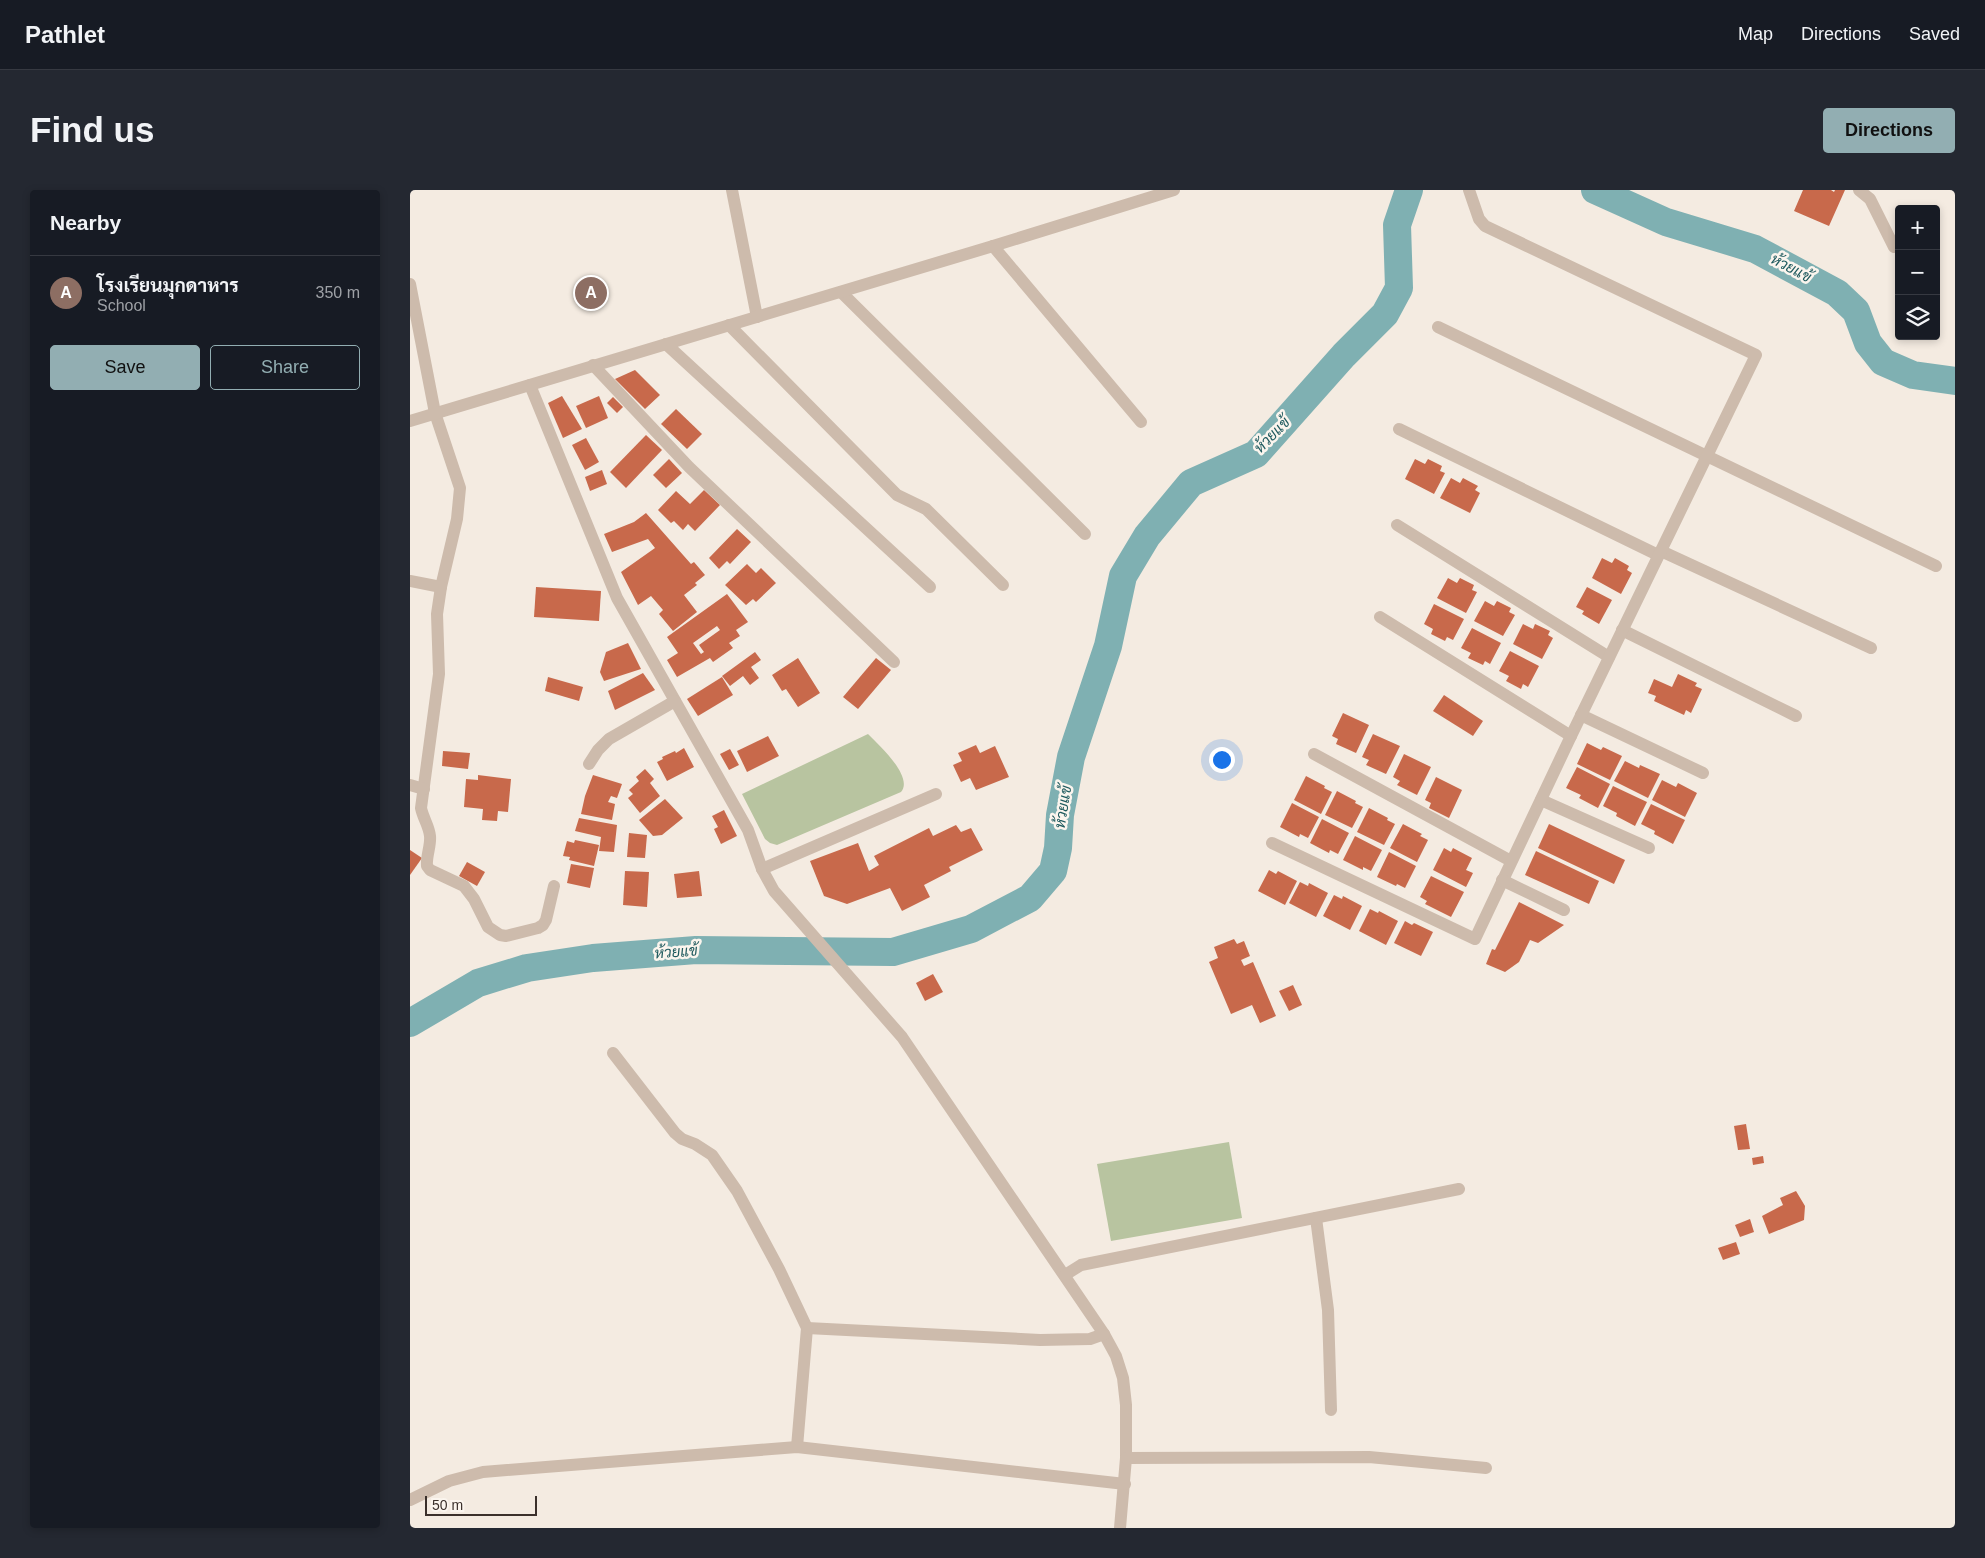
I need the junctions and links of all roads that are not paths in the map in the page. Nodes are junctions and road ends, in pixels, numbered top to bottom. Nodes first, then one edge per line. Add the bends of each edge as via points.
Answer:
1 (732, 190) edge
2 (1174, 190) edge
3 (1469, 190) edge
4 (1859, 190) edge
5 (993, 246) junction
6 (1894, 247) dead end
7 (410, 284) edge
8 (841, 292) junction
9 (757, 317) junction
10 (729, 325) junction
11 (1438, 327) dead end
12 (666, 344) junction
13 (593, 366) junction
14 (530, 385) junction
15 (435, 414) junction
16 (410, 421) edge
17 (1141, 422) dead end
18 (1399, 430) dead end
19 (1706, 456) junction
20 (1396, 524) dead end
21 (1084, 534) dead end
22 (1659, 553) junction
23 (1936, 566) dead end
24 (410, 581) edge
25 (1003, 585) dead end
26 (441, 587) junction
27 (930, 587) dead end
28 (1380, 617) dead end
29 (1622, 630) junction
30 (1871, 648) dead end
31 (1609, 657) junction
32 (894, 662) dead end
33 (675, 701) junction
34 (1581, 715) junction
35 (1796, 716) dead end
36 (1571, 736) junction
37 (1314, 754) dead end
38 (589, 764) dead end
39 (1703, 773) dead end
40 (410, 785) edge
41 (424, 789) junction
42 (936, 794) dead end
43 (1541, 800) junction
44 (1272, 843) dead end
45 (1649, 848) dead end
46 (1511, 862) junction
47 (762, 870) junction
48 (1502, 880) junction
49 (554, 886) dead end
50 (1564, 910) dead end
51 (613, 1053) dead end
52 (1459, 1190) dead end
53 (1316, 1218) junction
54 (1066, 1276) junction
55 (807, 1328) junction
56 (1104, 1334) junction
57 (1331, 1410) dead end
58 (797, 1447) junction
59 (1126, 1458) junction
60 (1486, 1468) dead end
61 (1125, 1484) junction
62 (410, 1500) edge
63 (1120, 1528) edge

1 - 9 street
2 - 5 street
3 - 19 street via 1479,219 1485,226 1756,355
4 - 6 street via 1870,199
5 - 8 street
5 - 17 street
7 - 15 street
8 - 9 street
8 - 21 street
9 - 10 street
10 - 12 street
10 - 25 street via 896,495 926,509
11 - 19 street
12 - 13 street
12 - 27 street
13 - 14 street
13 - 32 street via 689,467
14 - 15 street
14 - 33 street via 617,598
15 - 16 street
15 - 26 street via 460,488 457,519
18 - 22 street
19 - 22 street
19 - 23 street
20 - 31 street
22 - 29 street
22 - 30 street
24 - 26 street
26 - 41 street via 437,614 439,674
28 - 36 street
29 - 31 street
29 - 35 street
31 - 34 street
33 - 38 street via 609,739
33 - 47 street via 748,830
34 - 36 street
34 - 39 street
36 - 43 street
37 - 46 street
40 - 41 street
41 - 49 street via 422,815 428,823 431,838 426,862 428,868 464,886 494,932 506,936 543,925
42 - 47 street
43 - 45 street
43 - 46 street
44 - 48 street via 1475,938
46 - 48 street
47 - 54 street via 774,891 902,1037
48 - 50 street
51 - 55 street via 675,1133 712,1155 742,1200
52 - 53 street
53 - 54 street via 1081,1265
53 - 57 street via 1328,1310
54 - 56 street
55 - 56 street via 1040,1340 1090,1338
55 - 58 street
56 - 59 street via 1123,1378
58 - 61 street
58 - 62 street via 483,1472 449,1481
59 - 60 street via 1368,1457
59 - 61 street
61 - 63 street

